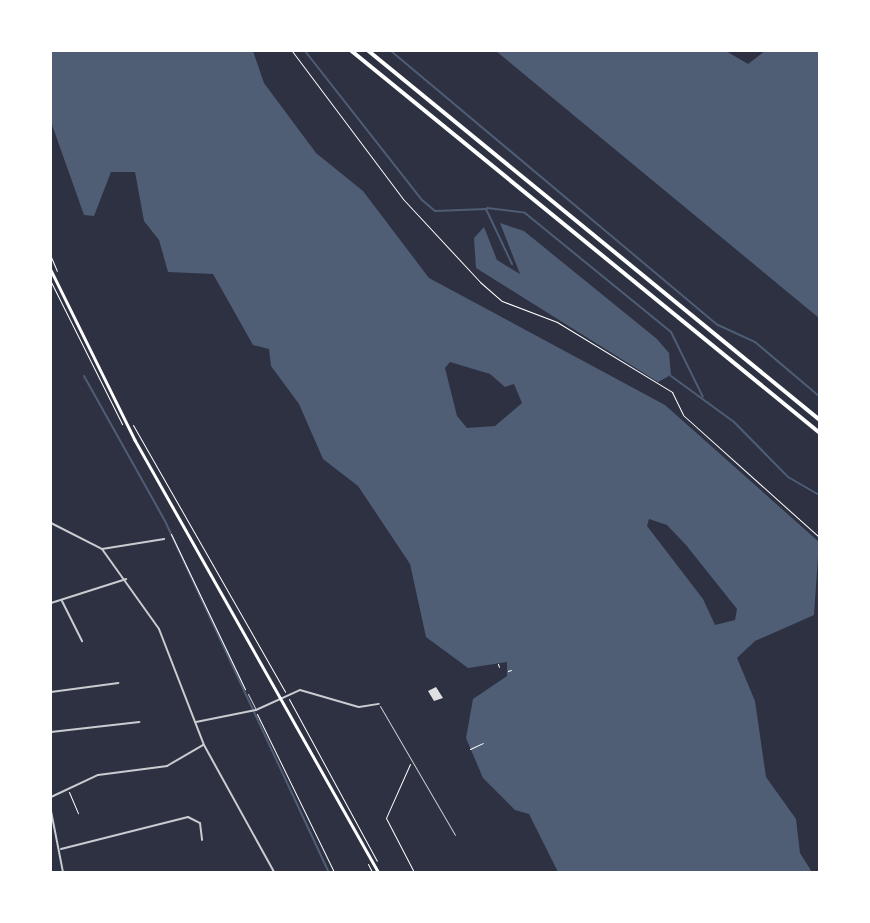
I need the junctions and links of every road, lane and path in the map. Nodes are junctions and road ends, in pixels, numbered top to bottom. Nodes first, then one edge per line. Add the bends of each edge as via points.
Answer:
1 (292, 51) edge
2 (352, 51) edge
3 (369, 51) edge
4 (51, 257) edge
5 (51, 270) edge
6 (58, 272) dead end
7 (819, 419) edge
8 (131, 422) dead end
9 (819, 432) edge
10 (51, 523) edge
11 (170, 534) dead end
12 (819, 537) edge
13 (164, 539) dead end
14 (102, 549) junction
15 (126, 579) junction
16 (62, 600) junction
17 (51, 603) edge
18 (82, 641) dead end
19 (118, 683) dead end
20 (51, 692) edge
21 (248, 694) joint
22 (287, 695) junction
23 (282, 698) junction
24 (379, 704) joint
25 (256, 710) junction
26 (139, 722) dead end
27 (195, 722) junction
28 (51, 732) edge
29 (483, 743) dead end
30 (204, 744) junction
31 (470, 749) dead end
32 (411, 759) junction
33 (67, 787) junction
34 (51, 797) edge
35 (51, 811) edge
36 (78, 813) dead end
37 (455, 835) dead end
38 (202, 840) dead end
39 (61, 849) junction
40 (63, 872) edge
41 (274, 872) edge
42 (334, 872) edge
43 (378, 872) edge
44 (383, 872) edge
45 (414, 872) edge

1 - 12 path via 403,198 480,282 502,301 557,322 672,392 675,405
2 - 9 highway
3 - 7 highway
4 - 6 path
5 - 23 main road via 135,440
8 - 22 path
10 - 14 street
11 - 21 path
13 - 14 street
14 - 15 street
15 - 16 street
15 - 27 street via 171,649
16 - 17 street
16 - 18 street
19 - 20 street
21 - 25 lane
22 - 23 street
22 - 24 street via 302,690 359,707
22 - 44 path
23 - 25 street
23 - 43 main road
24 - 32 lane
25 - 27 street
25 - 42 path
26 - 28 street
27 - 30 street
29 - 31 path
30 - 33 street via 167,766 107,773
30 - 41 street
32 - 37 lane
32 - 45 path via 386,818
33 - 34 street
33 - 36 path
35 - 39 street
38 - 39 street via 200,823 188,817
39 - 40 street

